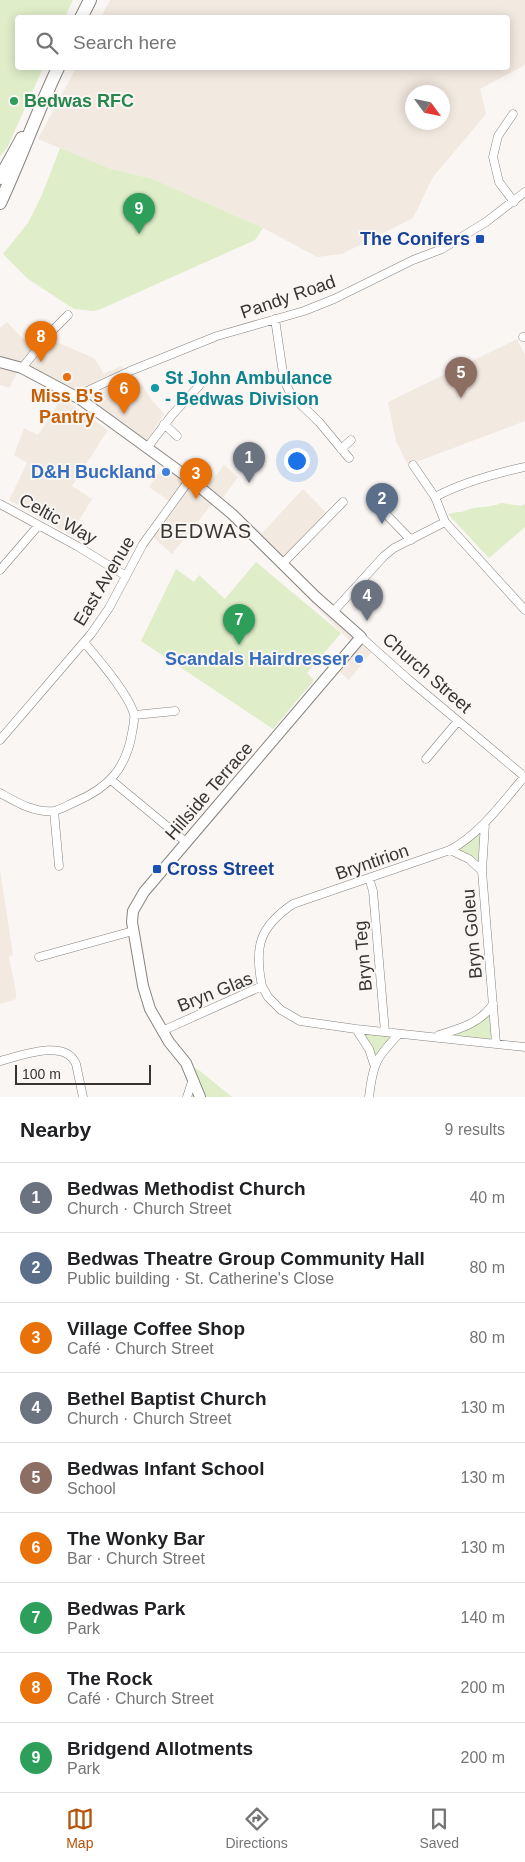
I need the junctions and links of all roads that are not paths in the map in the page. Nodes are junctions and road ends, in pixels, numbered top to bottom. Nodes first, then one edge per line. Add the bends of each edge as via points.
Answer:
1 (90, 0) edge
2 (82, 15) edge
3 (57, 70) edge
4 (36, 114) junction
5 (513, 114) dead end
6 (0, 178) edge
7 (525, 192) edge
8 (514, 202) junction
9 (0, 203) edge
10 (68, 315) dead end
11 (275, 319) junction
12 (0, 362) edge
13 (22, 368) junction
14 (199, 386) dead end
15 (80, 400) junction
16 (164, 424) junction
17 (177, 436) dead end
18 (351, 440) dead end
19 (147, 448) junction
20 (341, 449) junction
21 (349, 458) dead end
22 (412, 465) dead end
23 (525, 467) edge
24 (190, 479) junction
25 (435, 497) junction
26 (344, 502) dead end
27 (0, 504) edge
28 (381, 509) dead end
29 (445, 522) junction
30 (38, 526) junction
31 (411, 540) junction
32 (283, 563) junction
33 (0, 570) edge
34 (126, 576) junction
35 (525, 610) edge
36 (333, 612) junction
37 (361, 637) junction
38 (84, 642) junction
39 (175, 711) dead end
40 (134, 715) junction
41 (458, 721) junction
42 (0, 740) edge
43 (426, 759) dead end
44 (525, 777) edge
45 (112, 780) junction
46 (0, 793) edge
47 (54, 811) junction
48 (485, 823) junction
49 (186, 842) junction
50 (450, 850) junction
51 (60, 866) dead end
52 (482, 871) junction
53 (369, 878) junction
54 (133, 930) junction
55 (39, 957) dead end
56 (262, 986) junction
57 (493, 1004) junction
58 (356, 1030) junction
59 (162, 1031) junction
60 (385, 1032) junction
61 (399, 1034) junction
62 (434, 1036) junction
63 (496, 1043) junction
64 (525, 1047) edge
65 (0, 1061) edge
66 (374, 1064) junction
67 (194, 1079) junction
68 (369, 1096) edge
69 (83, 1097) edge
70 (187, 1097) edge
71 (200, 1097) edge

1 - 2 main road
3 - 4 main road
4 - 6 main road
4 - 9 main road
5 - 8 street via 498,136 494,157 499,182
7 - 8 street, Pandy Road
8 - 11 street, Pandy Road via 442,248 334,299
10 - 13 street
11 - 15 street, Pandy Road via 217,336 130,371 85,392
11 - 20 street via 284,380 291,395
12 - 13 street, Church Street
13 - 15 street, Church Street
14 - 16 street
15 - 19 street, Church Street
16 - 17 street
16 - 19 street
18 - 20 street
19 - 24 street, Church Street
20 - 21 street
22 - 25 street
23 - 25 street via 483,477
24 - 32 street, Church Street
24 - 34 street, East Avenue via 153,529
25 - 29 street
26 - 32 street
27 - 30 street, Celtic Way
28 - 31 street
29 - 31 street
29 - 35 street
30 - 33 street
30 - 34 street, Celtic Way
31 - 36 street via 384,556
32 - 36 street, Church Street
34 - 38 street, East Avenue via 109,608
36 - 37 street, Church Street
37 - 41 street, Church Street
37 - 49 street, Hillside Terrace
38 - 40 street via 126,698
38 - 42 street, East Avenue
39 - 40 street
40 - 45 street via 122,766
41 - 43 street
41 - 44 street, Church Street
44 - 48 street, Bryntirion
45 - 47 street via 88,796
45 - 49 street
46 - 47 street via 22,806
47 - 51 street
48 - 50 street, Bryntirion
48 - 52 street, Bryn Goleu
49 - 54 street, Hillside Terrace via 144,892 133,911
50 - 52 street via 469,859
50 - 53 street, Bryntirion
52 - 57 street, Bryn Goleu
53 - 56 street, Bryntirion via 293,904 279,913 259,945 258,966
53 - 60 street, Bryn Teg
54 - 55 street
54 - 59 street, Hillside Terrace via 143,986
56 - 58 street, Bryn Glas via 281,1010 300,1021
56 - 59 street, Bryn Glas
57 - 62 street, Bryn Glas via 476,1021
57 - 63 street, Bryn Goleu
58 - 60 street, Bryn Glas
58 - 66 street via 369,1049
59 - 67 street, Hillside Terrace
60 - 61 street, Bryn Glas
61 - 62 street, Bryn Glas
61 - 66 street
62 - 63 street, Bryn Glas
63 - 64 street, Bryn Glas
65 - 69 street via 42,1051 67,1052 76,1064
66 - 68 street
67 - 70 street
67 - 71 street, Hillside Terrace

